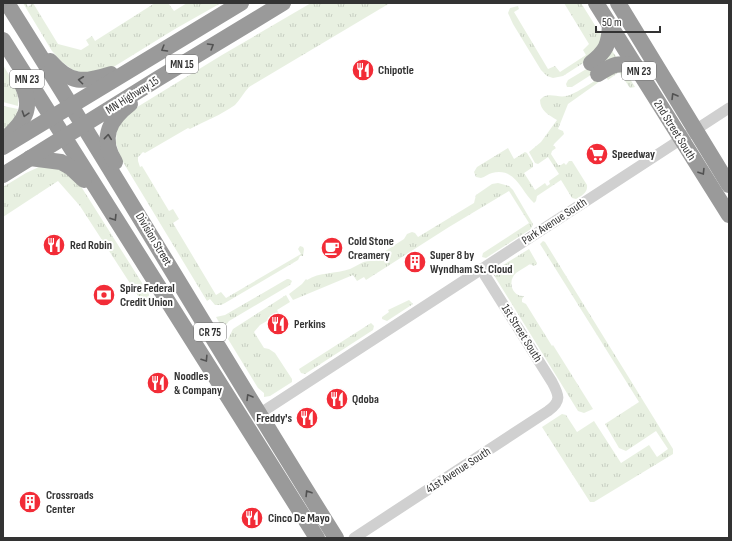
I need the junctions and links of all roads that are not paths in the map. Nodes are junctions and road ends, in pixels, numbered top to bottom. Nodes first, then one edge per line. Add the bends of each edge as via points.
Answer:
1 (7, 3) edge
2 (241, 3) edge
3 (283, 3) edge
4 (596, 3) edge
5 (618, 3) edge
6 (610, 25) junction
7 (26, 33) junction
8 (3, 40) edge
9 (3, 54) edge
10 (635, 65) junction
11 (132, 68) junction
12 (159, 78) junction
13 (71, 105) junction
14 (729, 108) edge
15 (52, 118) junction
16 (83, 125) junction
17 (694, 130) junction
18 (64, 137) junction
19 (681, 138) junction
20 (3, 141) edge
21 (3, 147) edge
22 (30, 158) junction
23 (3, 175) edge
24 (729, 185) edge
25 (98, 192) junction
26 (729, 215) edge
27 (151, 235) junction
28 (482, 269) junction
29 (558, 399) joint
30 (259, 414) junction
31 (317, 538) edge
32 (336, 538) edge
33 (354, 538) edge

1 - 7 highway, Division Street / MN 23
2 -> 11 highway, MN Highway 15 / MN 15
12 -> 3 highway, MN Highway 15 / MN 15
4 - 6 highway, 2nd Street South / MN 23
17 -> 5 highway, 2nd Street South / MN 23
6 - 10 highway, 2nd Street South / MN 23
6 - 10 highway via 607,46 594,68 620,63
11 -> 7 highway via 92,80 76,80 56,68
7 - 13 highway, Division Street / MN 23
8 - 15 highway, Division Street / MN 23
9 -> 20 highway via 27,95 24,119
10 - 19 highway, 2nd Street South / MN 23
11 - 13 highway, MN Highway 15 / MN 15
12 - 16 highway, MN Highway 15 / MN 15
27 -> 12 highway via 143,207 112,157 107,139 111,124 119,114
13 - 15 highway, MN Highway 15 / MN 15
13 - 16 highway, Division Street / MN 23
14 - 17 street, Park Avenue South
15 - 18 highway, Division Street / MN 23
15 - 21 highway, MN Highway 15 / MN 15
16 - 18 highway, MN Highway 15 / MN 15
16 - 27 highway, Division Street / CR 75
17 - 19 street, Park Avenue South
17 - 24 highway, 2nd Street South / MN 23
18 - 22 highway, MN Highway 15 / MN 15
18 - 25 highway, Division Street / CR 75
19 -> 26 highway, 2nd Street South / MN 23
19 - 28 street, Park Avenue South
22 - 23 highway, MN Highway 15 / MN 15
22 - 25 highway via 61,162
25 -> 31 highway, Division Street / CR 75
30 -> 27 highway, Division Street / CR 75
28 - 29 street, 1st Street South via 552,382
28 - 30 street, Park Avenue South
29 - 33 street, 41st Avenue South via 554,407
32 -> 30 highway, Division Street / CR 75

